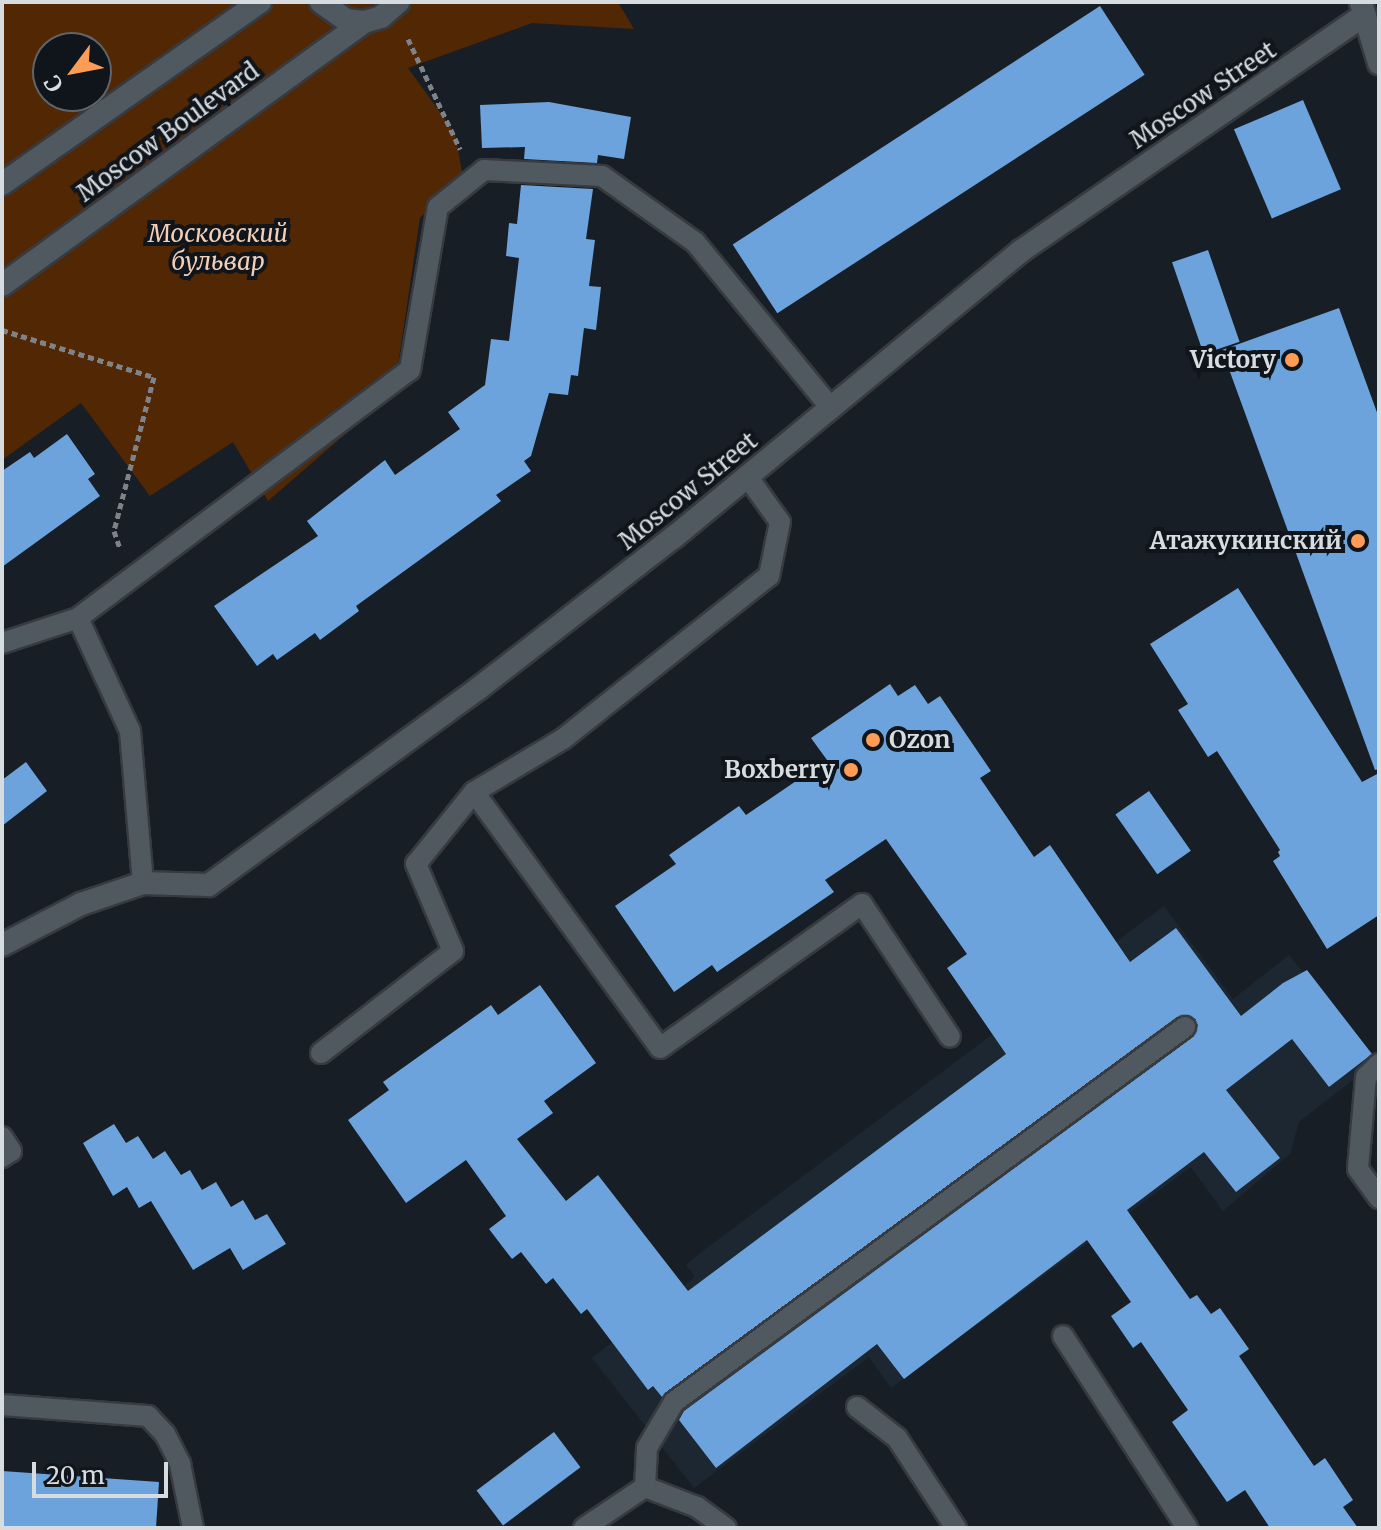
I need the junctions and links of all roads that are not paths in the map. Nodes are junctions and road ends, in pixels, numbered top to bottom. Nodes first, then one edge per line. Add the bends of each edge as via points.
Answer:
1 (260, 2) edge
2 (321, 2) edge
3 (397, 4) edge
4 (1363, 9) edge
5 (364, 22) junction
6 (1379, 63) edge
7 (2, 184) edge
8 (2, 285) edge
9 (831, 408) junction
10 (747, 476) junction
11 (78, 618) junction
12 (2, 643) edge
13 (474, 792) junction
14 (143, 883) junction
15 (2, 945) edge
16 (1185, 1027) dead end
17 (950, 1037) dead end
18 (321, 1053) dead end
19 (1379, 1064) edge
20 (2, 1137) edge
21 (2, 1157) edge
22 (1379, 1198) edge
23 (1063, 1336) dead end
24 (2, 1405) edge
25 (857, 1407) dead end
26 (645, 1487) junction
27 (193, 1528) edge
28 (584, 1528) edge
29 (726, 1528) edge
30 (956, 1528) edge
31 (1187, 1528) edge

1 - 7 street
2 - 5 street via 346,20
3 - 5 street, Moscow Boulevard
4 - 6 street
4 - 9 street, Moscow Street via 1021,251
5 - 8 street, Moscow Boulevard
9 - 10 street, Moscow Street
9 - 11 lane via 695,242 602,176 484,170 438,207 410,370
10 - 13 lane via 780,522 769,576 563,739
10 - 14 street, Moscow Street via 479,688 209,885
11 - 12 lane
11 - 14 lane via 130,731
13 - 17 lane via 660,1048 862,904
13 - 18 lane via 416,864 453,951
14 - 15 street, Moscow Street via 81,904
16 - 26 lane via 674,1402 647,1448
19 - 22 lane via 1366,1077 1358,1169
20 - 21 lane via 11,1151
23 - 31 lane
24 - 27 lane via 148,1416 165,1434 180,1464
25 - 30 lane via 897,1438
26 - 28 lane
26 - 29 lane via 697,1507

